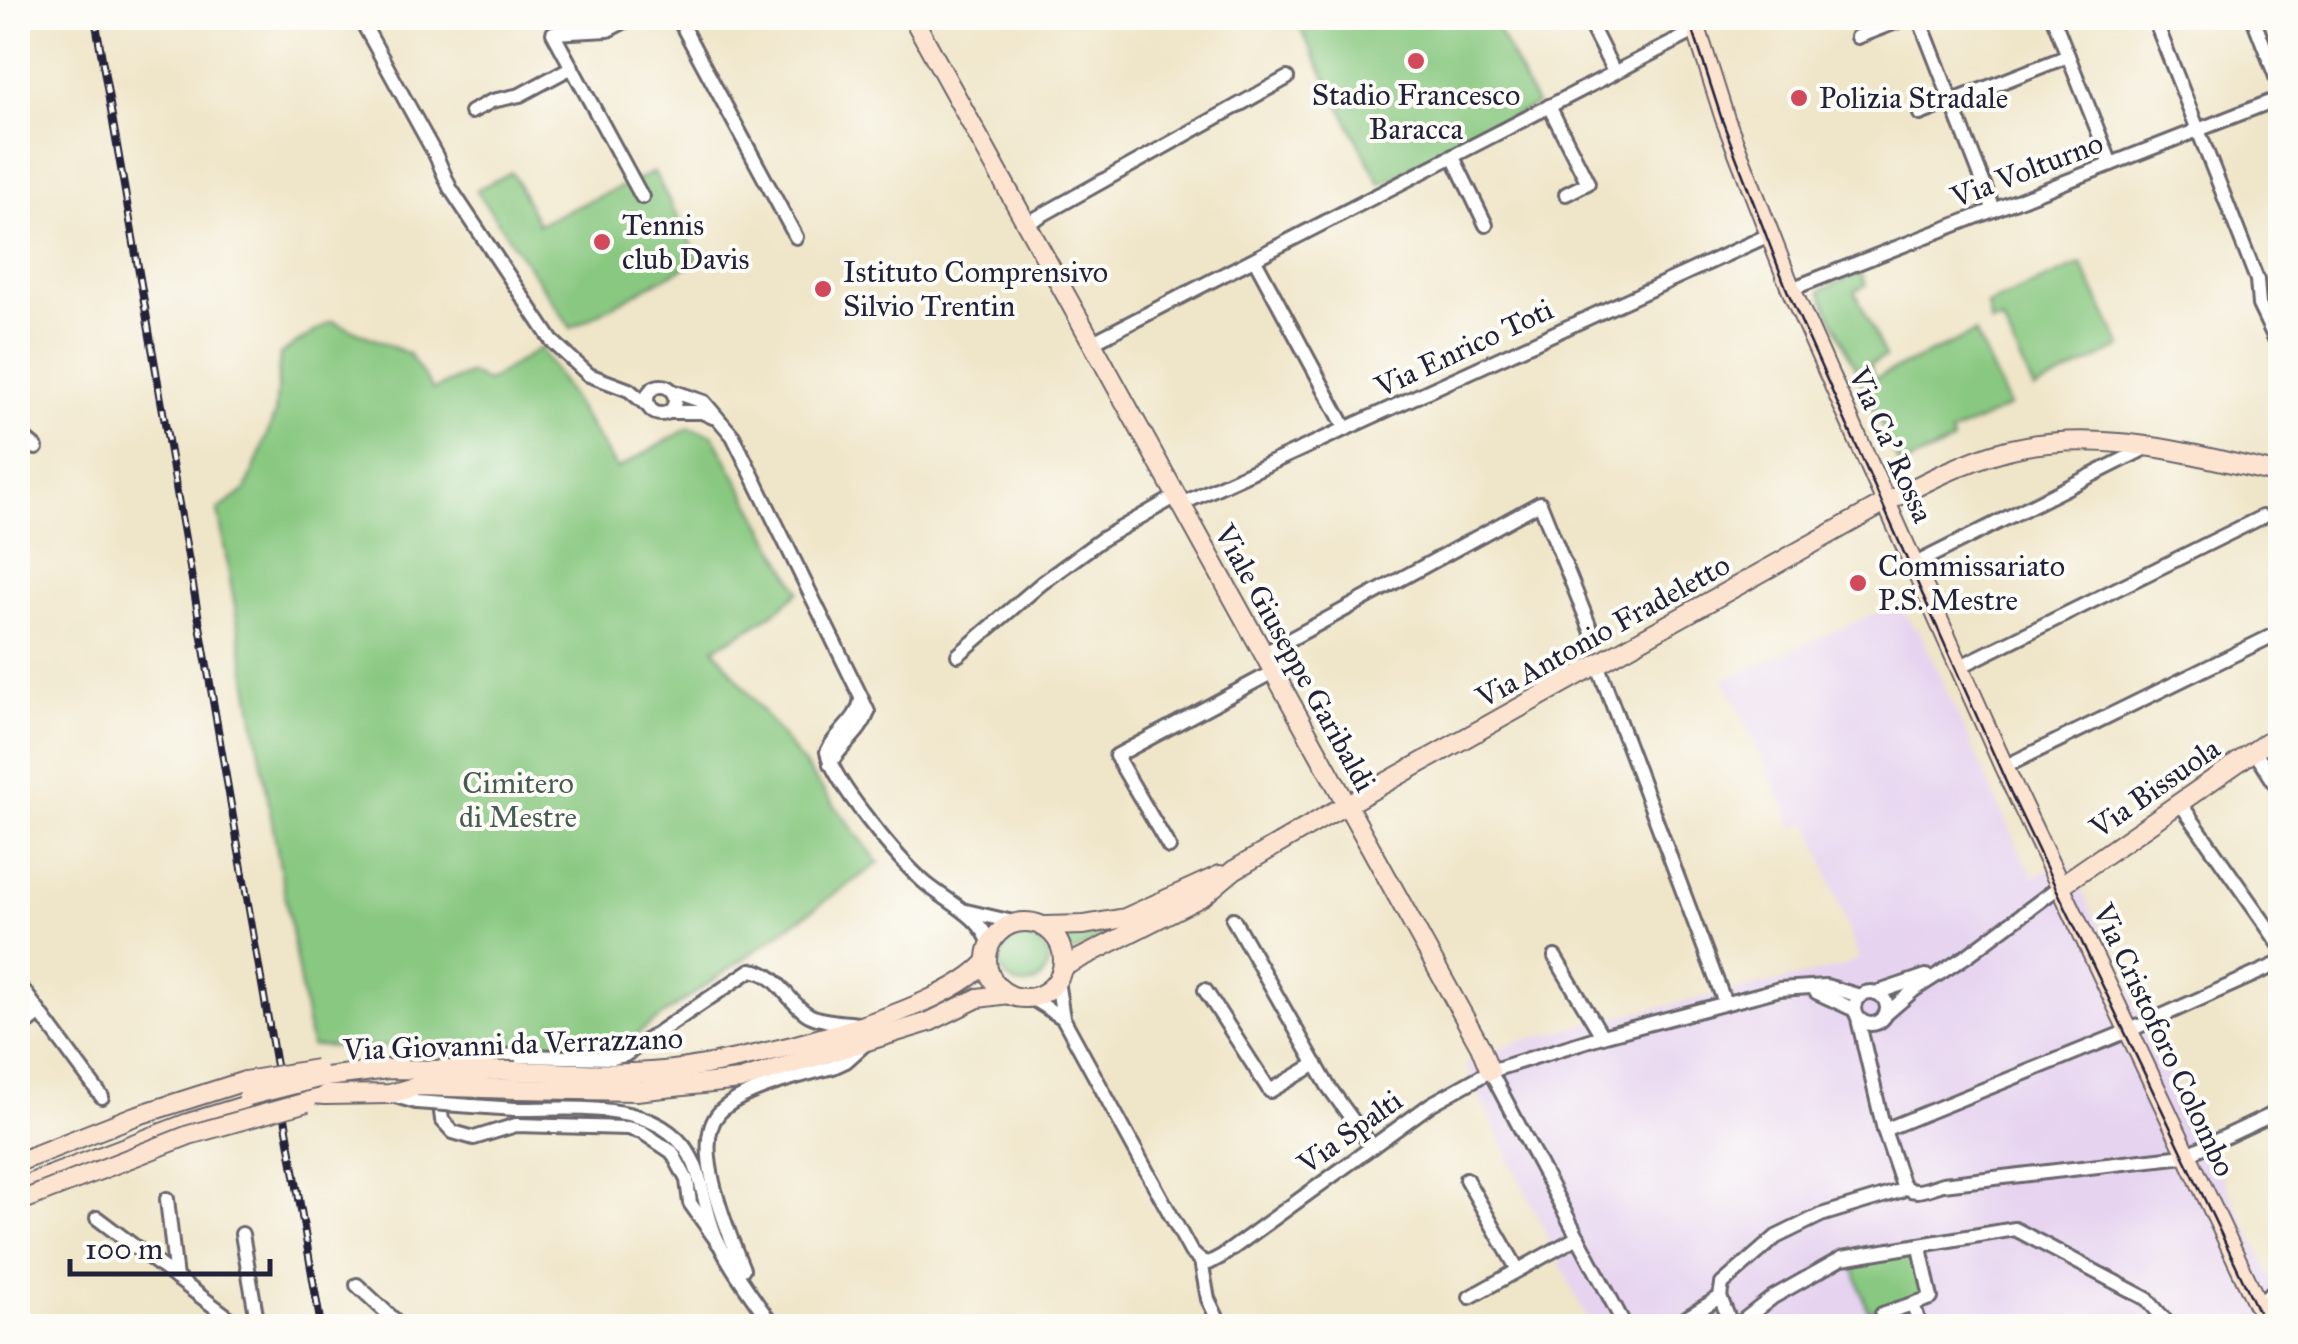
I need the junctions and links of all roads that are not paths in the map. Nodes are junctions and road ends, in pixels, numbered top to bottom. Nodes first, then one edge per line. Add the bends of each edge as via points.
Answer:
1 (360, 18) edge
2 (631, 18) edge
3 (678, 18) edge
4 (912, 18) edge
5 (1586, 18) edge
6 (1906, 18) edge
7 (1919, 18) edge
8 (2053, 18) edge
9 (2154, 18) edge
10 (2253, 18) edge
11 (1695, 24) edge
12 (1858, 36) dead end
13 (2068, 56) junction
14 (572, 67) junction
15 (1614, 72) junction
16 (1287, 78) dead end
17 (2280, 87) edge
18 (2280, 98) edge
19 (1952, 102) junction
20 (1549, 106) junction
21 (471, 112) dead end
22 (1920, 114) dead end
23 (2198, 130) junction
24 (1452, 156) junction
25 (2110, 164) junction
26 (1566, 194) dead end
27 (642, 197) dead end
28 (1994, 210) junction
29 (1026, 224) junction
30 (1486, 225) dead end
31 (1769, 236) junction
32 (796, 237) dead end
33 (1254, 260) junction
34 (1791, 289) junction
35 (1091, 343) junction
36 (2280, 350) edge
37 (620, 388) junction
38 (654, 388) junction
39 (672, 391) junction
40 (647, 404) junction
41 (670, 412) junction
42 (728, 428) junction
43 (1346, 429) junction
44 (18, 433) edge
45 (2150, 446) junction
46 (36, 448) dead end
47 (2280, 474) edge
48 (1177, 501) junction
49 (1887, 502) junction
50 (2262, 517) dead end
51 (1913, 564) junction
52 (2280, 632) edge
53 (1595, 640) dead end
54 (1263, 654) junction
55 (958, 655) dead end
56 (1598, 666) junction
57 (1959, 667) junction
58 (1273, 672) junction
59 (2280, 733) edge
60 (2255, 752) junction
61 (2004, 766) junction
62 (2280, 791) edge
63 (2180, 803) junction
64 (1346, 806) junction
65 (1169, 847) dead end
66 (1234, 870) junction
67 (2060, 886) junction
68 (964, 911) junction
69 (1232, 919) dead end
70 (1017, 922) junction
71 (1044, 926) junction
72 (2280, 945) edge
73 (988, 953) junction
74 (1556, 956) dead end
75 (2280, 963) edge
76 (1938, 972) junction
77 (1060, 974) junction
78 (18, 983) edge
79 (1800, 987) junction
80 (1204, 990) dead end
81 (1876, 993) junction
82 (1008, 994) junction
83 (1860, 996) junction
84 (1031, 998) junction
85 (1724, 1003) junction
86 (38, 1014) junction
87 (1856, 1015) junction
88 (1063, 1018) junction
89 (1884, 1018) junction
90 (860, 1024) junction
91 (18, 1030) edge
92 (2128, 1031) junction
93 (1602, 1036) junction
94 (865, 1044) junction
95 (1316, 1064) junction
96 (388, 1069) junction
97 (1490, 1071) junction
98 (1871, 1072) junction
99 (516, 1080) junction
100 (322, 1086) junction
101 (248, 1094) junction
102 (390, 1094) junction
103 (102, 1097) dead end
104 (2280, 1111) edge
105 (1884, 1130) junction
106 (1372, 1147) junction
107 (2187, 1155) junction
108 (18, 1162) edge
109 (18, 1178) edge
110 (1466, 1179) dead end
111 (18, 1188) edge
112 (1903, 1190) junction
113 (167, 1199) dead end
114 (18, 1202) edge
115 (96, 1218) dead end
116 (242, 1234) dead end
117 (1578, 1237) junction
118 (719, 1244) junction
119 (1922, 1246) junction
120 (1201, 1261) junction
121 (1518, 1270) junction
122 (176, 1278) junction
123 (2280, 1284) edge
124 (357, 1285) dead end
125 (752, 1295) junction
126 (1470, 1297) dead end
127 (1720, 1297) junction
128 (1913, 1304) junction
129 (2258, 1306) junction
130 (240, 1326) edge
131 (258, 1326) edge
132 (401, 1326) edge
133 (773, 1326) edge
134 (1221, 1326) edge
135 (1625, 1326) edge
136 (1673, 1326) edge
137 (1734, 1326) edge
138 (1886, 1326) edge
139 (1920, 1326) edge
140 (2168, 1326) edge
141 (2268, 1326) edge

1 - 37 street via 450,188 556,346 589,375
2 - 14 street via 608,30 553,33
3 - 32 street
4 - 29 main road, Viale Giuseppe Garibaldi
5 - 15 street
6 - 12 street
7 - 19 street
8 - 13 street
9 - 23 street
10 - 17 street
11 - 15 street
11 - 31 main road, Via Ca' Rossa
13 - 19 street
13 - 25 street
14 - 21 street
14 - 27 street
15 - 20 street
16 - 29 street
18 - 23 street, Via Volturno
19 - 22 street
19 - 28 street
20 - 24 street
20 - 26 street via 1588,183
23 - 25 street, Via Volturno
23 - 36 street
24 - 30 street
24 - 33 street
25 - 28 street, Via Volturno
28 - 34 street, Via Volturno
29 - 35 main road, Viale Giuseppe Garibaldi
31 - 34 main road, Via Ca' Rossa
31 - 43 street, Via Enrico Toti
33 - 35 street
33 - 43 street
34 - 49 main road, Via Ca' Rossa
35 - 48 main road, Viale Giuseppe Garibaldi
37 - 38 street
37 - 40 street
38 - 39 street
38 - 40 street
39 - 41 street
39 - 42 street via 704,402
40 - 41 street via 656,414
41 - 42 street via 702,412
42 - 68 street via 868,712 830,764 919,878
43 - 48 street, Via Enrico Toti
44 - 46 street
45 - 47 main road, Via Antonio Fradeletto
45 - 49 main road, Via Antonio Fradeletto via 2100,440 2007,450
45 - 51 street
48 - 54 main road, Viale Giuseppe Garibaldi
48 - 55 street, Via Enrico Toti via 1102,539
49 - 51 main road, Via Ca' Rossa
49 - 56 main road, Via Antonio Fradeletto
50 - 57 street
51 - 57 main road, Via Ca' Rossa
52 - 61 street
53 - 54 street via 1540,503
54 - 58 main road, Viale Giuseppe Garibaldi
56 - 64 main road, Via Antonio Fradeletto
56 - 85 street
57 - 61 main road, Via Ca' Rossa
58 - 64 main road, Viale Giuseppe Garibaldi
58 - 65 street via 1116,756
59 - 60 main road, Via Bissuola
60 - 62 street
60 - 63 main road, Via Bissuola
61 - 67 main road, Via Ca' Rossa
63 - 67 main road, Via Bissuola
63 - 72 street
64 - 66 main road
64 - 97 main road, Viale Giuseppe Garibaldi
66 - 71 main road via 1125,918
66 - 77 main road via 1203,896
67 - 76 street
67 - 92 main road, Via Cristoforo Colombo
68 - 70 street
68 - 73 street via 984,929
69 - 95 street
70 - 71 main road
70 - 73 main road via 996,935
71 - 77 main road via 1060,944
73 - 82 main road via 993,981
73 - 90 main road, Via Giovanni da Verrazzano via 961,985
74 - 93 street
75 - 92 street
76 - 81 street
76 - 89 street
77 - 84 main road via 1050,989
77 - 88 street
78 - 86 street
79 - 83 street, Via Spalti
79 - 85 street, Via Spalti
79 - 87 street via 1834,998
80 - 95 street via 1270,1091
81 - 83 street
81 - 89 street via 1884,1000
82 - 84 main road
82 - 94 main road, Via Giovanni da Verrazzano via 978,998
83 - 87 street
84 - 88 street
85 - 93 street, Via Spalti
86 - 91 street
86 - 103 street
87 - 89 street via 1867,1024
87 - 98 street
88 - 120 street
89 - 98 street via 1870,1046
90 - 99 main road, Via Giovanni da Verrazzano via 688,1068
90 - 118 street via 811,1016 777,980 751,970 625,1055 468,1056 448,1063 442,1120 462,1136 516,1125 627,1128 659,1141 681,1166 690,1202
92 - 105 street
92 - 107 main road, Via Cristoforo Colombo
93 - 97 street, Via Spalti
94 - 99 main road, Via Giovanni da Verrazzano via 693,1088 611,1092
94 - 125 street via 833,1067 740,1098 711,1125 708,1151 718,1203
95 - 106 street
96 - 99 main road, Via Giovanni da Verrazzano, bridge
96 - 100 main road, Via Giovanni da Verrazzano, bridge
96 - 101 main road, bridge via 317,1069
97 - 106 street, Via Spalti
97 - 117 street, Viale Giuseppe Garibaldi
98 - 105 street
99 - 102 main road, Via Giovanni da Verrazzano, bridge
100 - 101 main road, bridge
100 - 101 main road, Via Giovanni da Verrazzano
100 - 102 main road, Via Giovanni da Verrazzano, bridge
100 - 114 main road, bridge
101 - 108 main road via 152,1110
101 - 109 main road
101 - 111 main road
102 - 118 street, bridge via 416,1102 626,1113 662,1126 696,1166
104 - 107 street
105 - 112 street
106 - 120 street, Via Spalti via 1222,1256
107 - 112 street
107 - 129 main road, Via Cristoforo Colombo
110 - 121 street
112 - 127 street via 1821,1215 1776,1237 1722,1284
113 - 122 street
115 - 122 street
116 - 131 street
117 - 121 street
117 - 135 street, Viale Giuseppe Garibaldi
118 - 125 street
119 - 128 street via 1931,1298
119 - 137 street via 1842,1258
119 - 140 street via 2014,1230 2148,1298
120 - 134 street
121 - 126 street
122 - 130 street
123 - 129 street
124 - 132 street
125 - 133 street
127 - 136 street
127 - 137 street
128 - 138 street via 1882,1314
128 - 139 street
129 - 141 main road, Via Cristoforo Colombo

